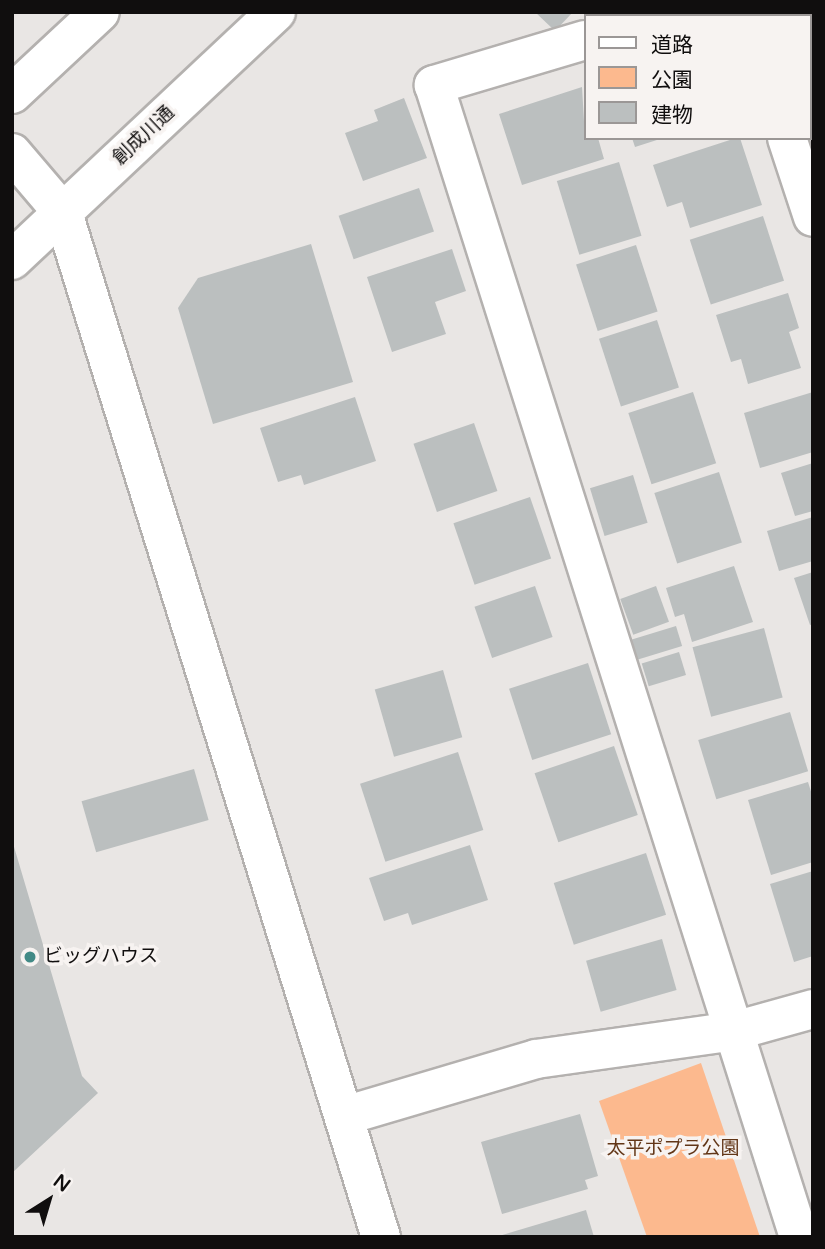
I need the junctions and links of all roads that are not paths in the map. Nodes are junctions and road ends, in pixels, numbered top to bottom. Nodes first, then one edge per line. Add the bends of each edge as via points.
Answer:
1 (100, 12) edge
2 (276, 12) edge
3 (584, 40) edge
4 (12, 94) edge
5 (788, 140) edge
6 (12, 153) edge
7 (63, 213) junction
8 (813, 217) edge
9 (12, 260) edge
10 (813, 1009) edge
11 (734, 1031) junction
12 (344, 1116) junction
13 (382, 1237) edge
14 (799, 1237) edge

1 - 4 main road
2 - 7 main road, 創成川通
3 - 11 main road via 434,85
5 - 8 main road
6 - 7 main road
7 - 9 main road, 創成川通
7 - 12 main road
10 - 11 main road
11 - 12 main road via 536,1059
11 - 14 main road
12 - 13 main road

